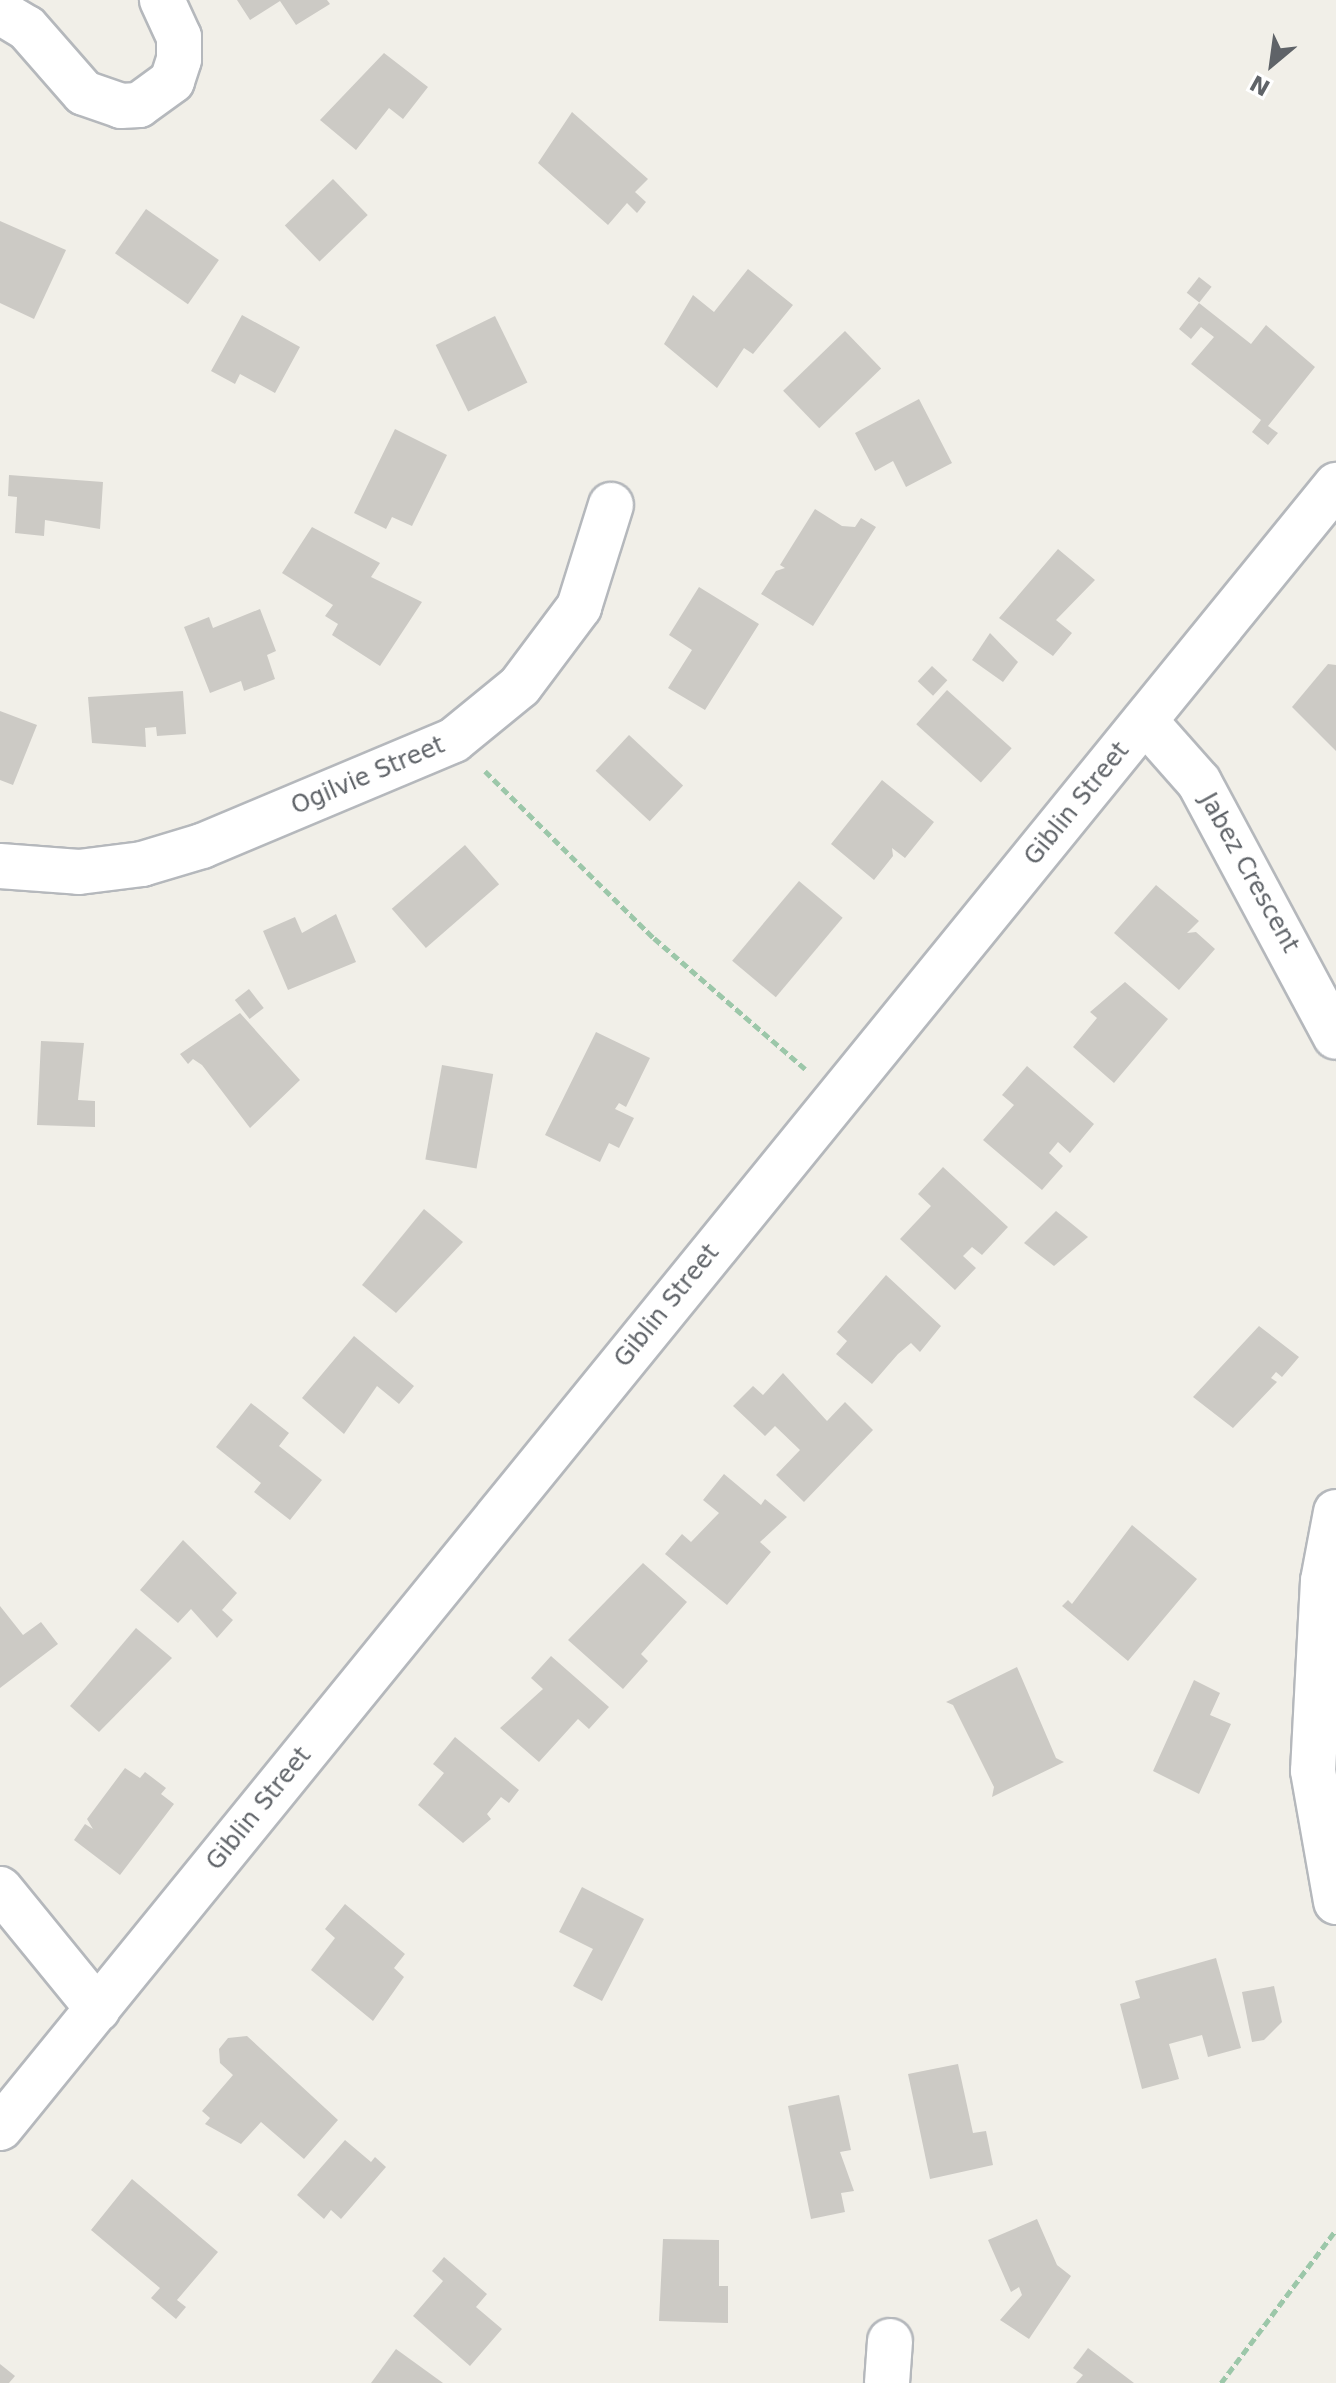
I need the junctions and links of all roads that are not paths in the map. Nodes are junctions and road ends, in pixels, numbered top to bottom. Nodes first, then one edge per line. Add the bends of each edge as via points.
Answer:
1 (162, 0) edge
2 (0, 12) edge
3 (1336, 485) edge
4 (611, 505) dead end
5 (1145, 721) junction
6 (0, 866) edge
7 (1336, 1037) edge
8 (1336, 1512) edge
9 (0, 1889) edge
10 (1336, 1902) edge
11 (98, 2009) junction
12 (0, 2128) edge

1 - 2 street via 179,37 179,59 172,81 139,105 121,106 84,93 27,28
3 - 5 street, Giblin Street
4 - 6 street, Ogilvie Street via 579,607 520,686 454,740 202,846 142,864 79,872
5 - 7 street, Jabez Crescent via 1172,744 1199,782
5 - 11 street, Giblin Street
8 - 10 street via 1323,1581 1313,1771
9 - 11 street
11 - 12 street, Giblin Street

